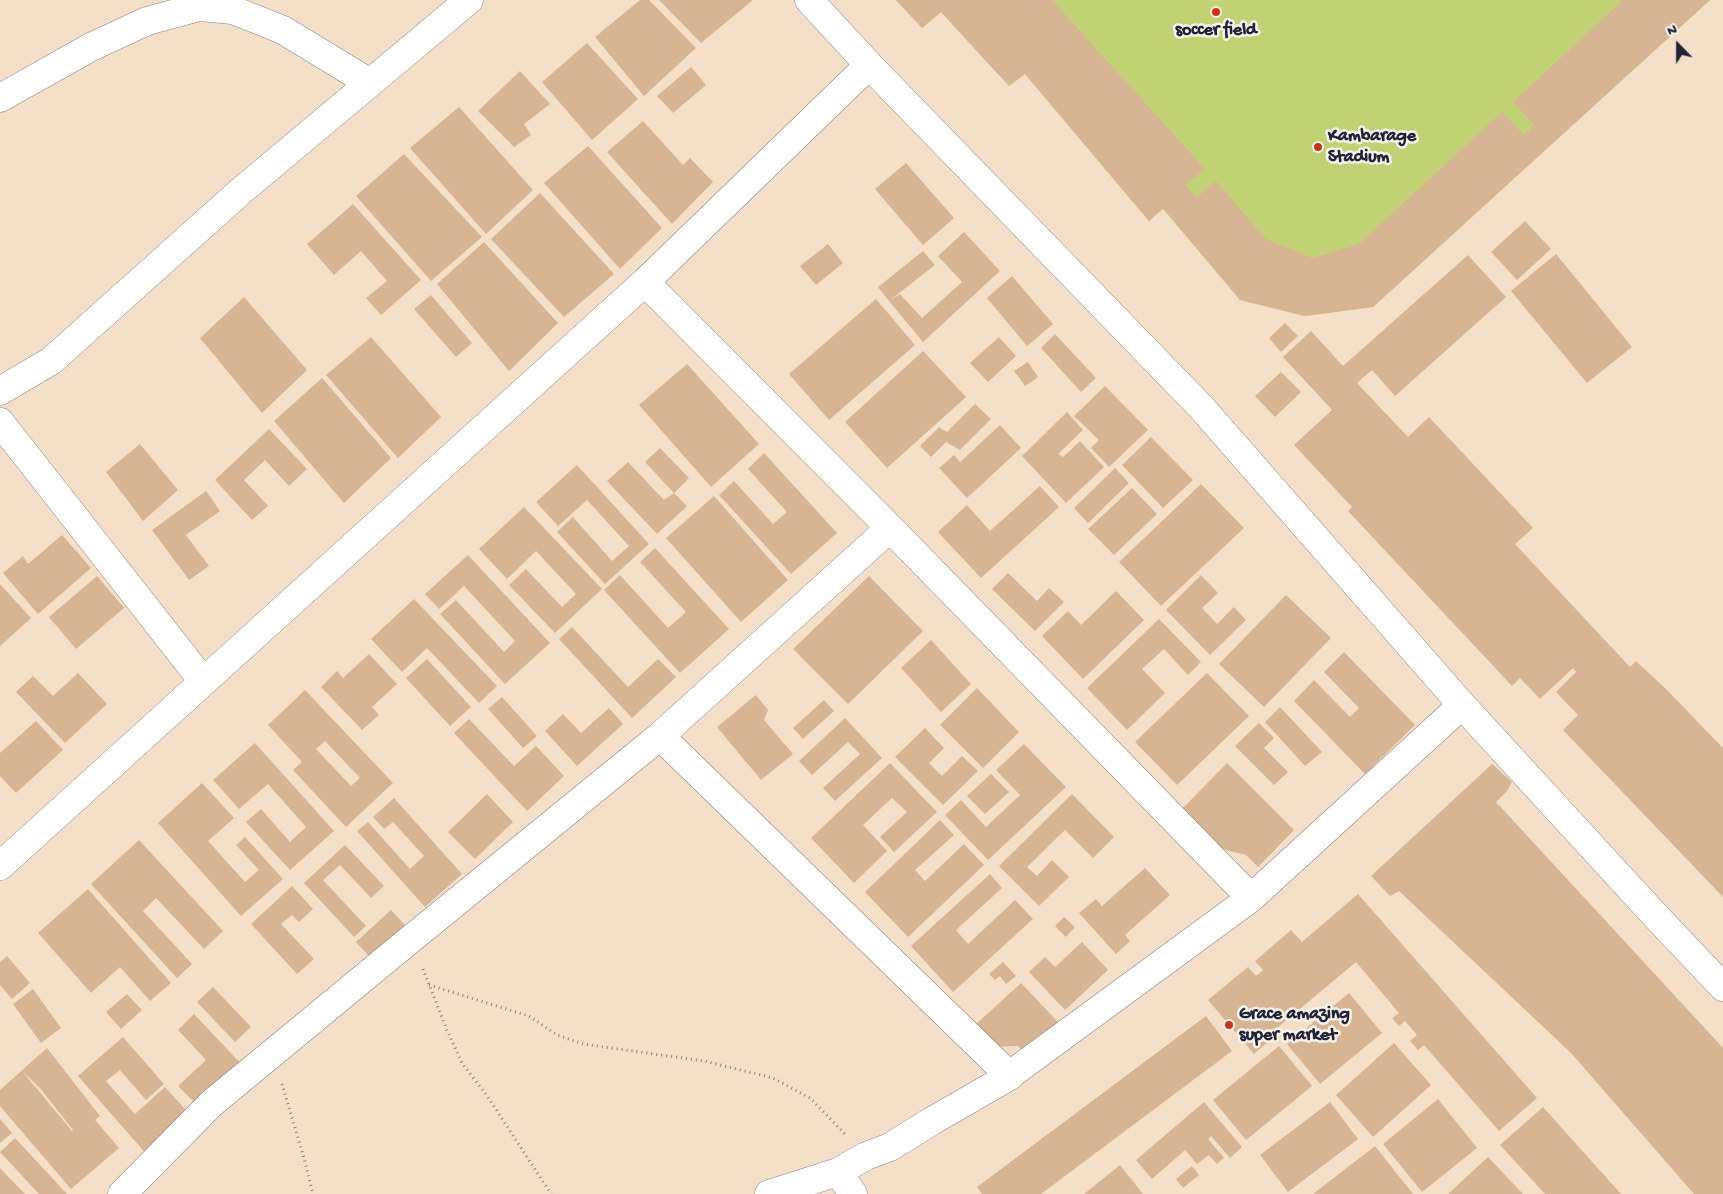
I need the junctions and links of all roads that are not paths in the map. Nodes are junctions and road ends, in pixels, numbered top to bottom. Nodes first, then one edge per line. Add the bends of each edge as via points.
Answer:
1 (469, 0) edge
2 (809, 0) edge
3 (869, 65) junction
4 (370, 83) junction
5 (0, 98) edge
6 (645, 282) junction
7 (0, 391) edge
8 (0, 422) edge
9 (890, 528) junction
10 (203, 681) junction
11 (1462, 705) junction
12 (660, 736) junction
13 (0, 866) edge
14 (1251, 898) junction
15 (1723, 987) edge
16 (1010, 1076) junction
17 (845, 1183) edge
18 (122, 1194) edge
19 (769, 1194) edge

1 - 4 street
2 - 3 street
3 - 6 street
3 - 11 street via 1201,406
4 - 5 street via 283,30 232,10 199,7 147,21 91,47
4 - 7 street via 241,191 51,362
6 - 9 street
6 - 10 street
8 - 10 street
9 - 12 street
9 - 14 street
10 - 13 street
11 - 14 street
11 - 15 street
12 - 16 street
12 - 18 street via 212,1103
14 - 16 street
16 - 17 street via 890,1147 866,1156
17 - 19 street

